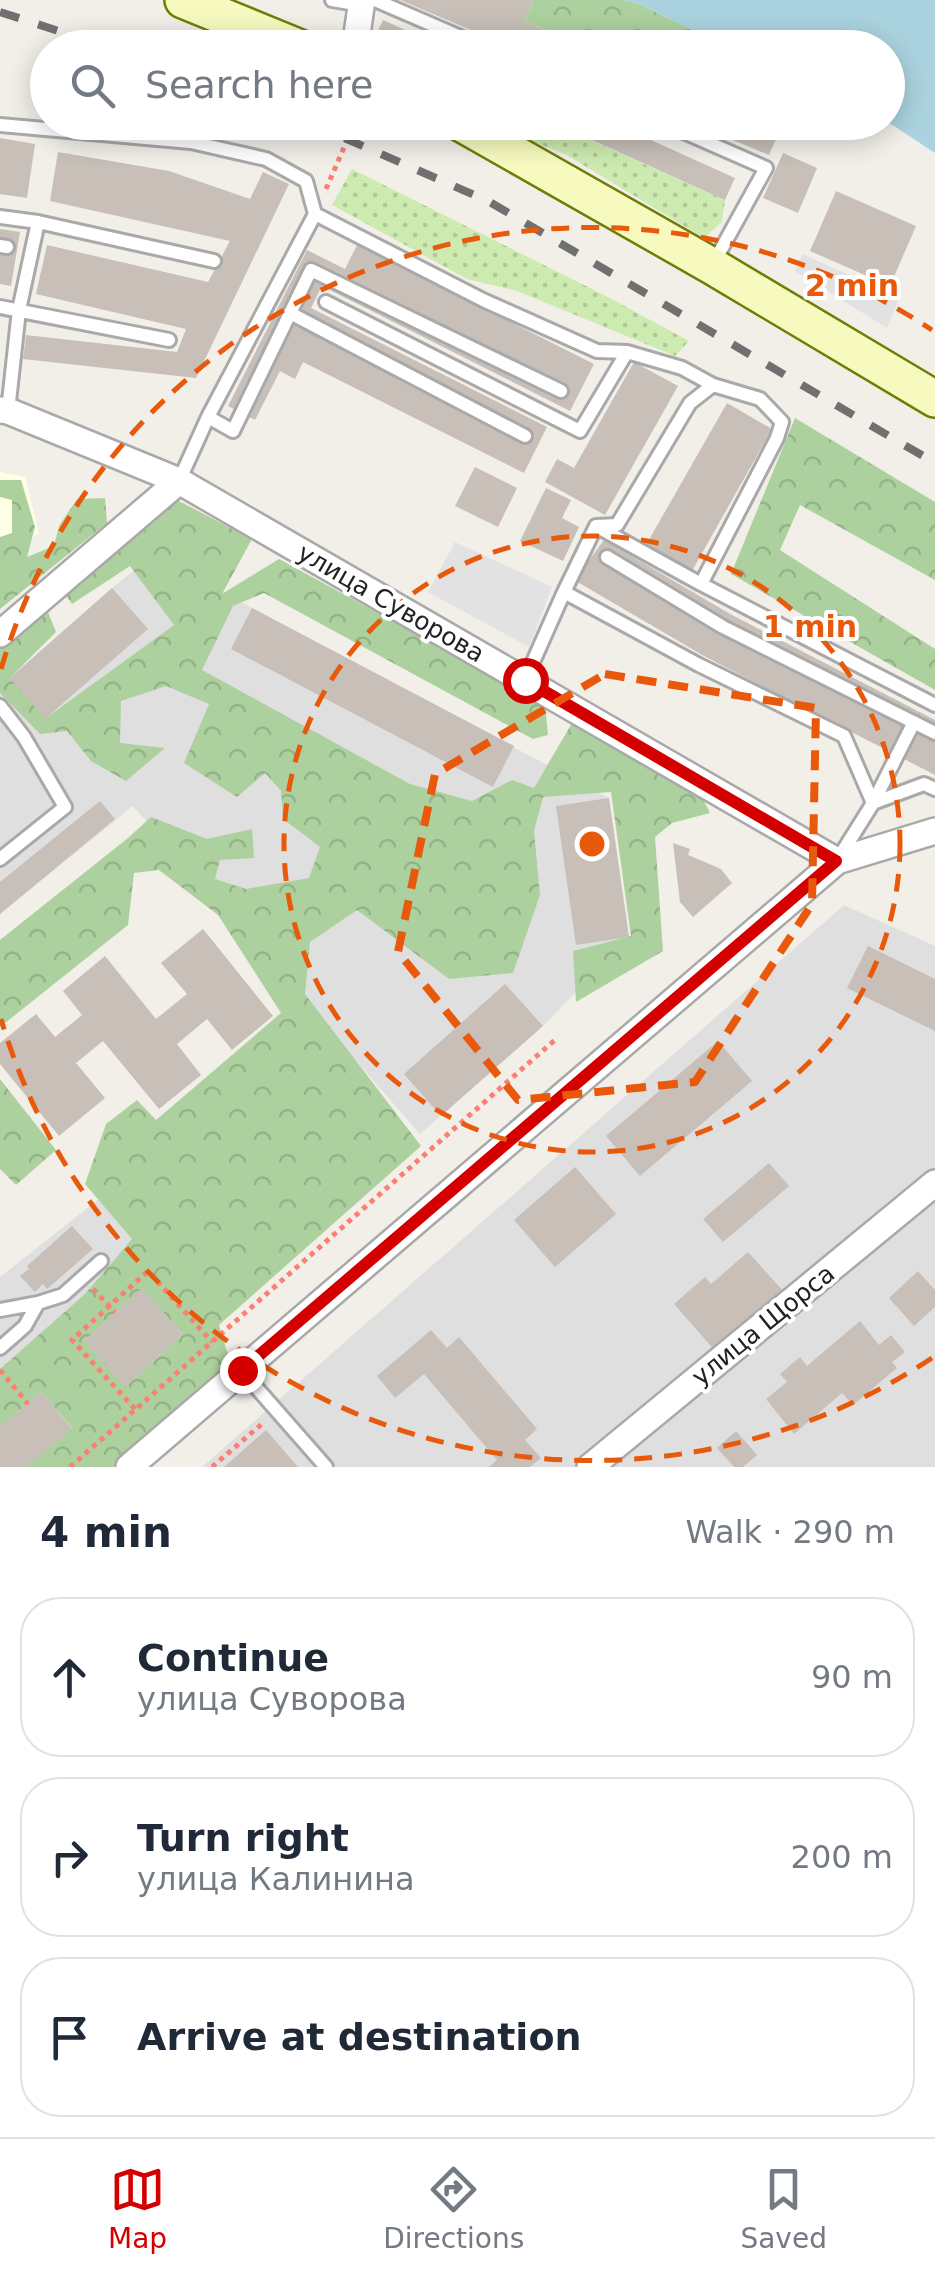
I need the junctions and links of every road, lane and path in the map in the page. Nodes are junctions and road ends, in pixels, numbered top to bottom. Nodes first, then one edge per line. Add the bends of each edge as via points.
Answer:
1 (332, 0) edge
2 (197, 2) edge
3 (366, 2) edge
4 (260, 30) edge
5 (359, 30) edge
6 (439, 30) edge
7 (0, 125) edge
8 (30, 128) edge
9 (169, 140) edge
10 (347, 140) edge
11 (491, 140) edge
12 (701, 140) edge
13 (315, 214) junction
14 (0, 216) edge
15 (38, 222) junction
16 (214, 260) dead end
17 (712, 266) junction
18 (326, 302) dead end
19 (0, 307) edge
20 (20, 310) junction
21 (290, 313) junction
22 (169, 340) dead end
23 (627, 352) junction
24 (714, 386) junction
25 (561, 391) dead end
26 (935, 399) edge
27 (4, 411) edge
28 (208, 418) junction
29 (525, 436) dead end
30 (179, 480) junction
31 (596, 526) junction
32 (607, 557) dead end
33 (701, 584) junction
34 (564, 592) junction
35 (0, 634) edge
36 (525, 680) junction
37 (935, 705) edge
38 (0, 706) edge
39 (914, 722) junction
40 (935, 733) edge
41 (935, 789) edge
42 (873, 803) junction
43 (935, 831) edge
44 (0, 859) edge
45 (836, 861) junction
46 (556, 1039) dead end
47 (935, 1183) edge
48 (101, 1261) dead end
49 (83, 1277) junction
50 (38, 1303) junction
51 (112, 1309) junction
52 (0, 1310) edge
53 (212, 1342) junction
54 (0, 1348) edge
55 (0, 1370) edge
56 (242, 1370) junction
57 (28, 1404) dead end
58 (136, 1409) junction
59 (277, 1411) junction
60 (70, 1467) edge
61 (129, 1467) edge
62 (212, 1467) edge
63 (326, 1467) edge
64 (590, 1467) edge

1 - 3 lane
2 - 4 main road
3 - 5 street
3 - 6 lane
7 - 8 lane
9 - 13 lane via 266,159 306,181
10 - 13 path
11 - 17 main road
12 - 17 lane via 766,168
13 - 23 lane via 597,351
13 - 28 lane
14 - 15 lane
15 - 16 lane
15 - 20 lane
17 - 26 main road
18 - 23 lane via 580,430
19 - 20 lane
20 - 22 lane
20 - 27 lane
21 - 25 lane via 312,270
21 - 28 lane via 233,431
21 - 29 lane
23 - 24 lane via 682,368
24 - 31 lane via 690,403 618,526
24 - 33 lane via 760,399 782,422
27 - 30 street, улица Суворова
28 - 30 lane
30 - 35 street
30 - 36 street, улица Суворова
31 - 33 lane
31 - 34 lane
32 - 39 lane via 723,626
33 - 37 lane
34 - 36 lane
34 - 42 lane via 844,736
36 - 45 street, улица Суворова
38 - 44 lane via 65,806
39 - 40 lane
39 - 42 lane
41 - 42 lane via 924,784
42 - 45 lane
43 - 45 street
45 - 56 street
46 - 53 path
47 - 64 street, улица Щорса
48 - 49 lane
49 - 50 lane via 63,1295
49 - 51 path
50 - 52 lane
50 - 54 lane
51 - 53 path via 148,1271
51 - 58 path via 72,1340
53 - 58 path
55 - 57 path
56 - 59 lane
56 - 61 street
58 - 60 path
59 - 62 path
59 - 63 lane

